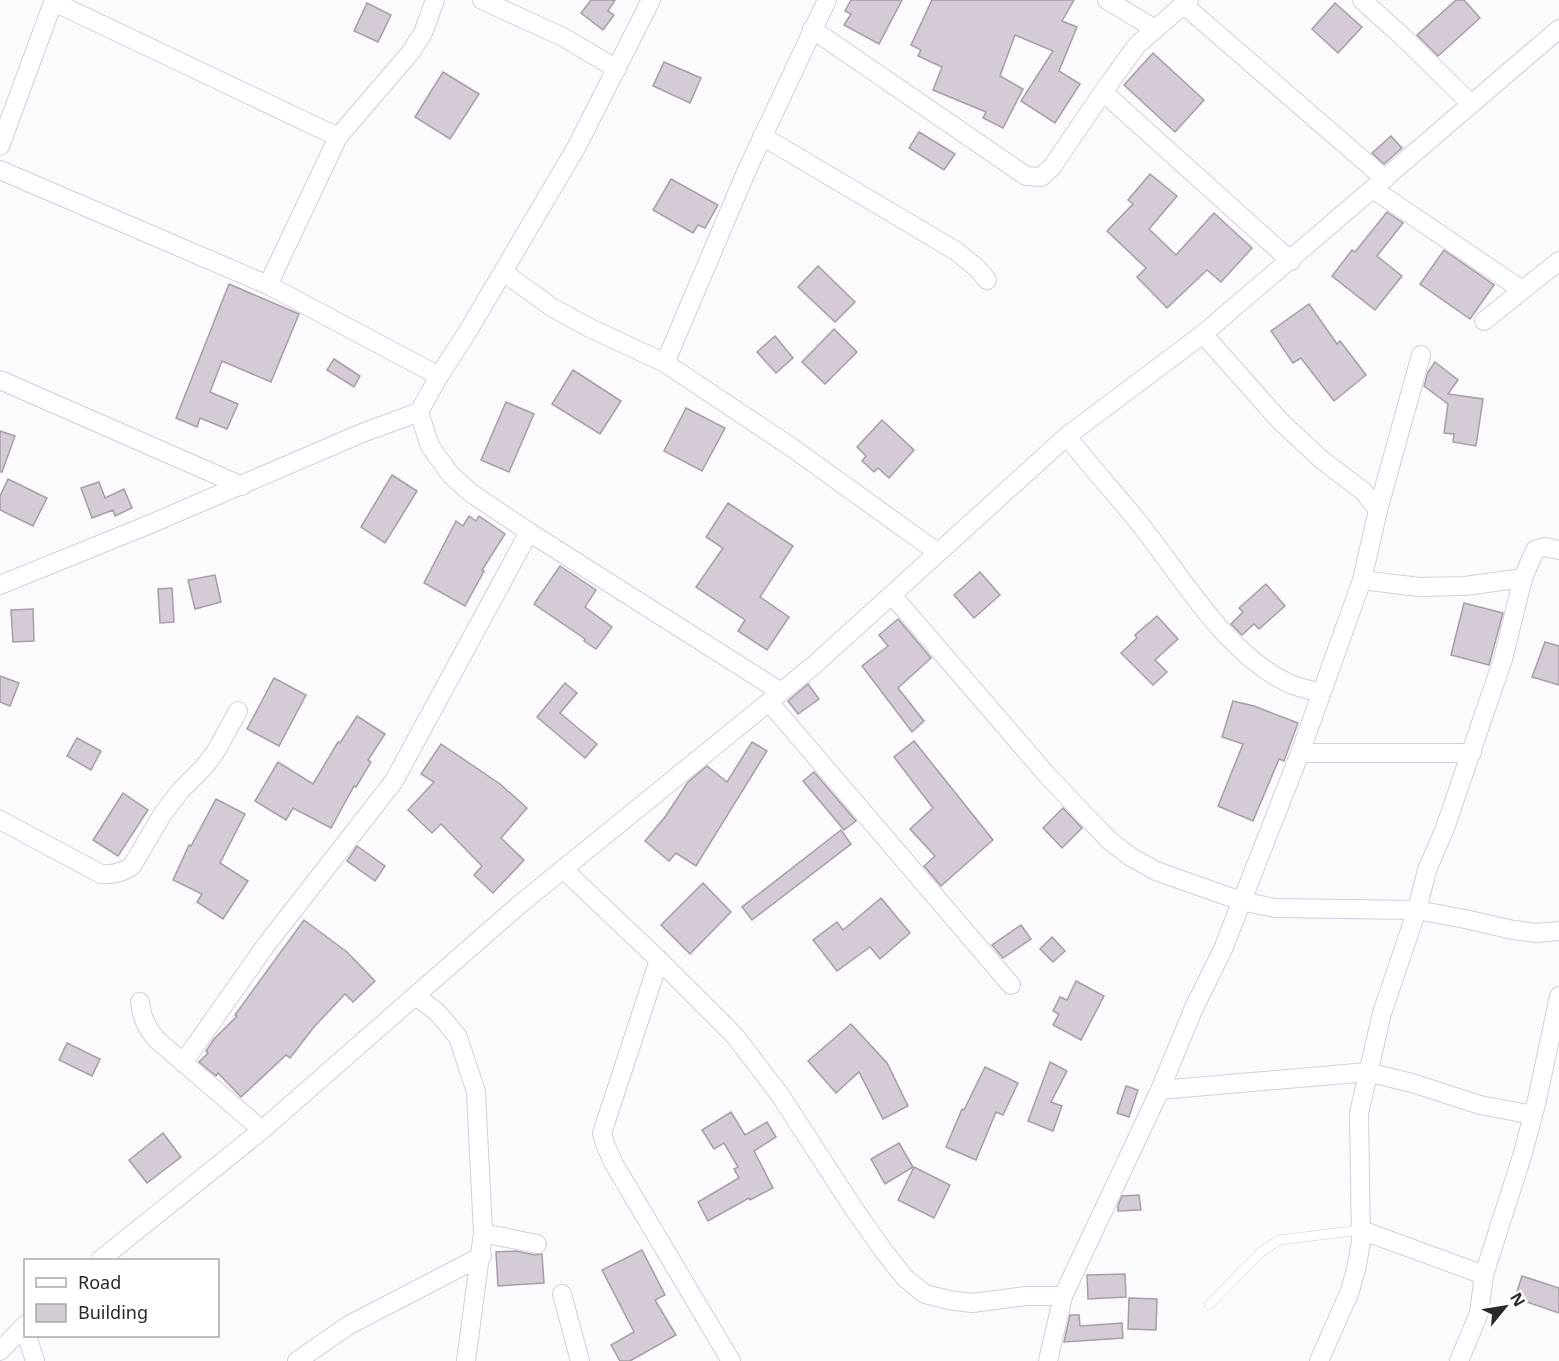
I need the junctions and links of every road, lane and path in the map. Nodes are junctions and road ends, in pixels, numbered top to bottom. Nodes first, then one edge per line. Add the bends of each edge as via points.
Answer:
1 (435, 0) edge
2 (482, 0) edge
3 (651, 0) edge
4 (827, 0) edge
5 (1107, 0) edge
6 (1362, 0) edge
7 (54, 1) edge
8 (1186, 2) edge
9 (812, 29) junction
10 (1155, 29) junction
11 (1559, 29) edge
12 (617, 69) junction
13 (1103, 92) junction
14 (1471, 104) junction
15 (762, 136) junction
16 (338, 137) junction
17 (0, 146) edge
18 (0, 170) edge
19 (1379, 184) junction
20 (1291, 261) junction
21 (1559, 261) edge
22 (502, 272) junction
23 (987, 280) dead end
24 (268, 285) junction
25 (1522, 290) junction
26 (1484, 321) dead end
27 (1203, 334) junction
28 (1421, 355) dead end
29 (665, 363) junction
30 (439, 376) junction
31 (0, 380) edge
32 (419, 412) junction
33 (1067, 436) junction
34 (242, 486) junction
35 (1378, 510) junction
36 (529, 532) junction
37 (1559, 550) edge
38 (937, 552) junction
39 (1523, 578) junction
40 (1362, 580) junction
41 (0, 585) edge
42 (892, 595) junction
43 (1321, 693) junction
44 (775, 697) junction
45 (238, 711) dead end
46 (1300, 753) junction
47 (1472, 753) junction
48 (0, 820) edge
49 (563, 869) junction
50 (1241, 901) junction
51 (1417, 910) junction
52 (1559, 931) edge
53 (659, 960) junction
54 (1011, 985) dead end
55 (416, 996) junction
56 (1559, 996) edge
57 (140, 1002) dead end
58 (183, 1063) junction
59 (1367, 1072) junction
60 (1160, 1090) junction
61 (1533, 1115) junction
62 (262, 1130) junction
63 (1360, 1230) junction
64 (483, 1233) junction
65 (537, 1244) dead end
66 (482, 1256) junction
67 (101, 1259) edge
68 (1485, 1275) junction
69 (562, 1294) dead end
70 (1063, 1296) junction
71 (1209, 1305) dead end
72 (24, 1330) edge
73 (28, 1337) edge
74 (0, 1351) edge
75 (35, 1361) edge
76 (297, 1361) edge
77 (466, 1361) edge
78 (580, 1361) edge
79 (731, 1361) edge
80 (1048, 1361) edge
81 (1319, 1361) edge
82 (1459, 1361) edge

1 - 16 street via 423,33 410,53
2 - 12 street via 563,37
3 - 12 street
4 - 9 street
5 - 10 street
6 - 14 street
7 - 16 street
7 - 17 street
8 - 10 street
8 - 19 street
9 - 13 street via 1026,176 1041,177 1052,167
9 - 15 street
10 - 13 street via 1137,45
11 - 14 street
12 - 22 street via 576,148
13 - 20 street
14 - 19 street
15 - 23 street via 956,251
15 - 29 street
16 - 24 street
18 - 24 street
19 - 20 street
19 - 25 street
20 - 27 street
21 - 25 street
22 - 29 street via 553,308
22 - 30 street
24 - 30 street
25 - 26 street
27 - 33 street
27 - 35 street via 1280,421 1363,491
28 - 35 street
29 - 38 street
30 - 32 street
31 - 34 street
32 - 34 street
32 - 36 street via 430,446 450,474
33 - 38 street
33 - 43 street via 1227,635 1258,664 1290,684
34 - 41 street
35 - 40 street
36 - 44 street
36 - 58 street via 394,781 266,945
37 - 39 street via 1535,550
38 - 42 street
39 - 40 street via 1442,587
39 - 47 street via 1503,659
40 - 43 street
42 - 44 street
42 - 50 street via 1047,775 1110,841 1155,871
43 - 46 street
44 - 49 street
44 - 54 street
45 - 48 street via 216,751 180,791 125,871 101,874
46 - 47 street
46 - 50 street
47 - 51 street via 1427,870
49 - 53 street
49 - 55 street
50 - 51 street via 1275,908
50 - 60 street
51 - 52 street via 1513,930
51 - 59 street via 1382,1013
53 - 70 street via 735,1036 780,1095 883,1251 925,1294 972,1303
53 - 79 street via 602,1133 614,1164
55 - 62 street
55 - 64 street via 438,1013 458,1037 468,1063 476,1092
56 - 61 street
57 - 58 street via 146,1028
58 - 62 street
59 - 60 street
59 - 61 street via 1480,1105
59 - 63 street via 1359,1113
60 - 70 street
61 - 68 street
62 - 67 street
63 - 68 street
63 - 71 lane via 1279,1240 1261,1252
63 - 81 street via 1350,1291
64 - 65 street
64 - 66 street
66 - 76 street via 349,1326
66 - 77 street
68 - 82 street via 1479,1313
69 - 78 street
70 - 80 street
72 - 74 street
73 - 75 street

